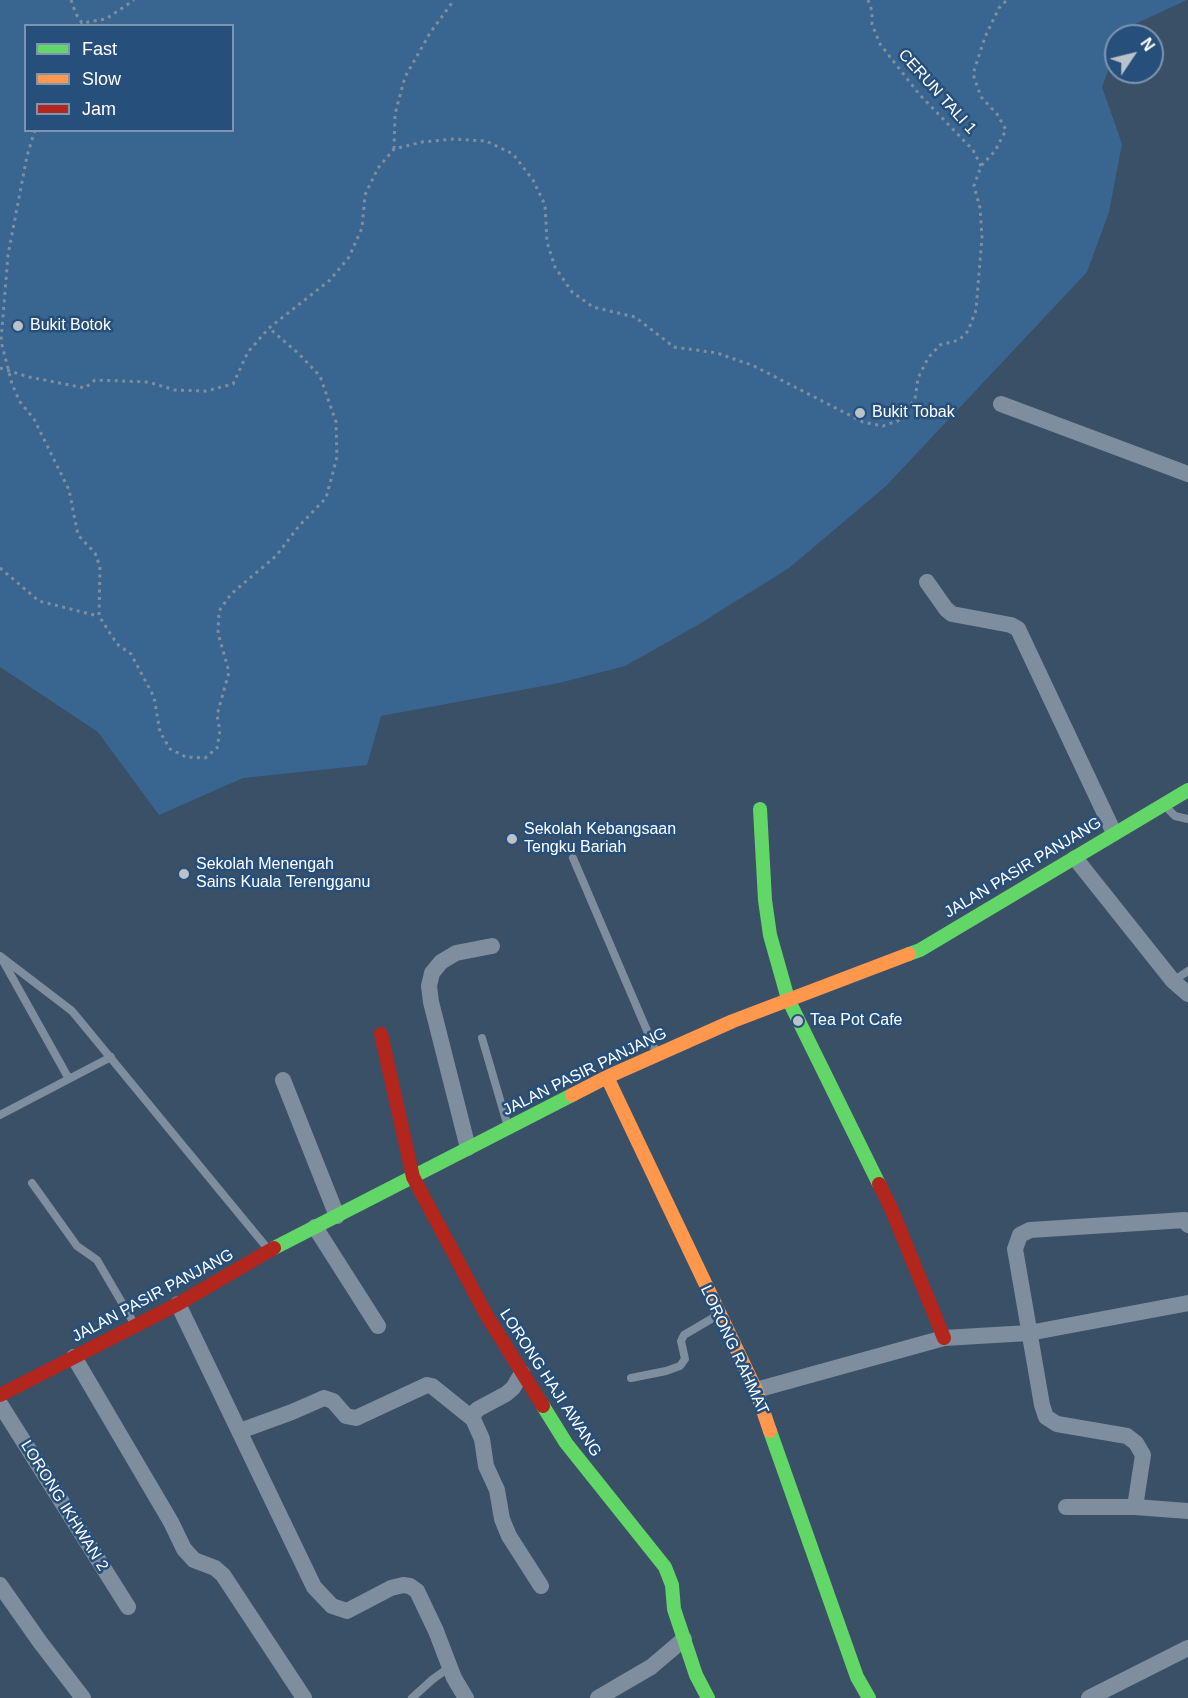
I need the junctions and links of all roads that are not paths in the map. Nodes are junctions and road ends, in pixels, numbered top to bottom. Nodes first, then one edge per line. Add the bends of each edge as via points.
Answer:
1 (1002, 404) dead end
2 (1188, 474) edge
3 (927, 582) dead end
4 (1188, 790) edge
5 (1163, 805) junction
6 (759, 809) dead end
7 (1188, 819) edge
8 (1114, 832) junction
9 (573, 858) dead end
10 (1075, 858) junction
11 (492, 946) dead end
12 (0, 955) edge
13 (1188, 971) edge
14 (1173, 981) junction
15 (1188, 994) edge
16 (788, 999) junction
17 (381, 1034) dead end
18 (482, 1038) dead end
19 (657, 1055) junction
20 (111, 1057) junction
21 (607, 1077) junction
22 (69, 1079) junction
23 (283, 1080) dead end
24 (0, 1115) edge
25 (508, 1127) junction
26 (468, 1148) junction
27 (413, 1177) junction
28 (32, 1183) dead end
29 (337, 1216) junction
30 (1187, 1221) edge
31 (315, 1227) junction
32 (269, 1251) junction
33 (1188, 1303) edge
34 (178, 1304) junction
35 (719, 1315) junction
36 (135, 1325) junction
37 (378, 1326) dead end
38 (1029, 1333) junction
39 (944, 1338) junction
40 (74, 1357) junction
41 (522, 1373) junction
42 (631, 1378) dead end
43 (756, 1390) junction
44 (0, 1395) edge
45 (0, 1404) edge
46 (473, 1419) junction
47 (240, 1431) junction
48 (1066, 1507) dead end
49 (1135, 1508) junction
50 (1188, 1511) edge
51 (0, 1585) edge
52 (541, 1586) dead end
53 (128, 1607) dead end
54 (684, 1639) junction
55 (1188, 1648) edge
56 (450, 1667) junction
57 (83, 1698) edge
58 (304, 1698) edge
59 (412, 1698) edge
60 (466, 1698) edge
61 (598, 1698) edge
62 (708, 1698) edge
63 (869, 1698) edge
64 (1089, 1698) edge

1 - 2 street
3 - 8 street via 952,614 1018,629
4 - 5 street, JALAN PASIR PANJANG
5 - 7 lane via 1175,816
5 - 8 street, JALAN PASIR PANJANG
6 - 16 street via 770,935
8 - 10 street, JALAN PASIR PANJANG
9 - 19 lane
10 - 14 street
10 - 16 street, JALAN PASIR PANJANG via 920,950
11 - 26 street via 456,954 441,962 432,973 429,986
12 - 20 lane via 72,1011
12 - 22 lane
13 - 14 lane
14 - 15 street
16 - 19 street, JALAN PASIR PANJANG
16 - 39 street via 891,1208
17 - 27 street, LORONG HAJI AWANG
18 - 25 lane
19 - 21 street, JALAN PASIR PANJANG
20 - 22 lane
20 - 32 lane
21 - 25 street, JALAN PASIR PANJANG
21 - 35 street, LORONG RAHMAT
22 - 24 lane
23 - 29 street
25 - 26 street, JALAN PASIR PANJANG
26 - 27 street, JALAN PASIR PANJANG
27 - 29 street, JALAN PASIR PANJANG
27 - 41 street, LORONG HAJI AWANG
28 - 36 lane via 77,1246 98,1260
29 - 31 street, JALAN PASIR PANJANG
30 - 38 street via 1030,1230 1020,1235 1015,1249
31 - 32 street, JALAN PASIR PANJANG
31 - 37 street
32 - 34 street, JALAN PASIR PANJANG
33 - 38 street
34 - 36 street, JALAN PASIR PANJANG
34 - 47 street
35 - 42 lane via 684,1335 681,1341 685,1359 680,1366
35 - 43 street, LORONG RAHMAT
36 - 40 street, JALAN PASIR PANJANG
38 - 39 street
38 - 49 street via 1046,1417 1057,1424 1127,1436 1136,1443 1143,1455
39 - 43 street
40 - 44 street, JALAN PASIR PANJANG
40 - 58 street via 184,1549 194,1560 224,1575
41 - 46 street via 513,1388 478,1409
41 - 54 street, LORONG HAJI AWANG via 566,1443 665,1567
43 - 63 street, LORONG RAHMAT via 857,1677
45 - 53 street, LORONG IKHWAN 2
46 - 47 street via 427,1385 357,1418 345,1416 333,1401 324,1398
46 - 52 street via 482,1439 502,1519
47 - 56 street via 315,1587 325,1599 347,1611 391,1588 410,1586 422,1600
48 - 49 street
49 - 50 street
51 - 57 street
54 - 61 street via 651,1667
54 - 62 street, LORONG HAJI AWANG
55 - 64 street
56 - 59 lane
56 - 60 street

